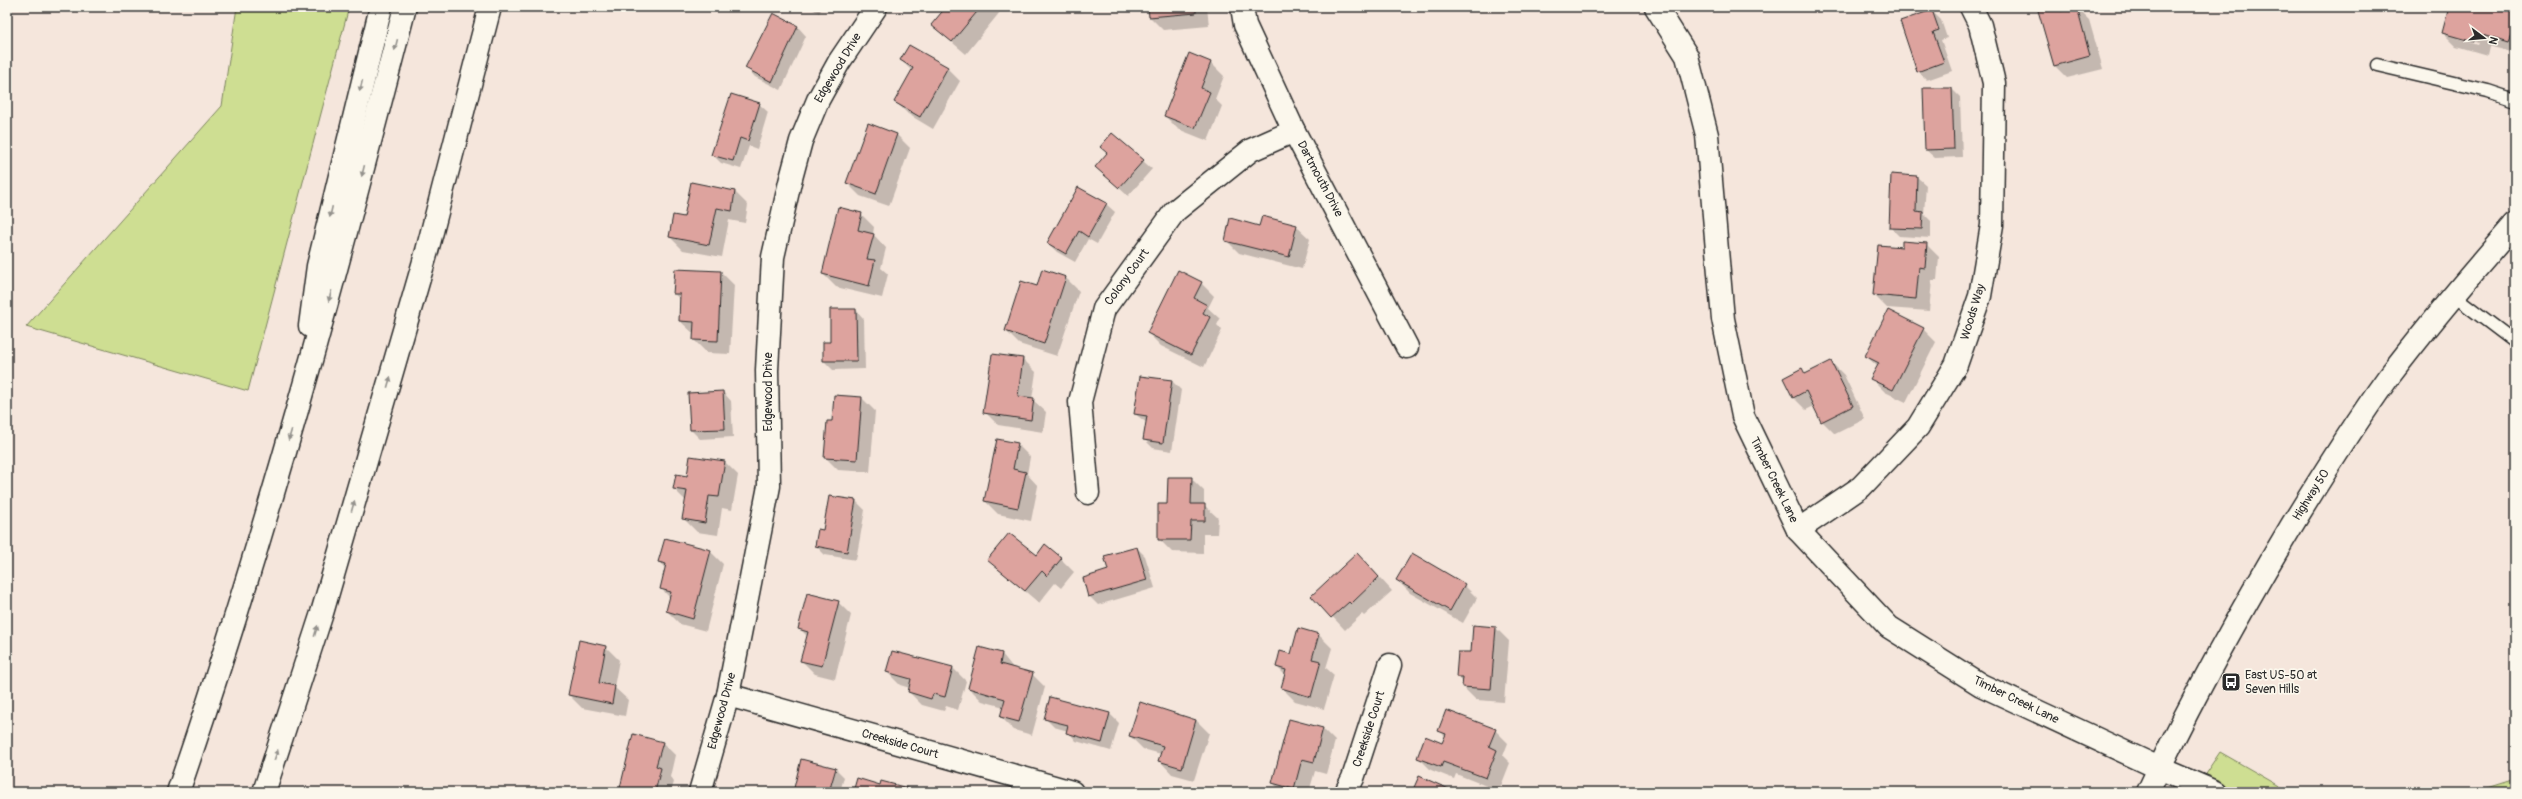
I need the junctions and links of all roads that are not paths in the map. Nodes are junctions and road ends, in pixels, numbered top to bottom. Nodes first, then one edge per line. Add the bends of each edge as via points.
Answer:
1 (381, 7) edge
2 (405, 7) edge
3 (490, 7) edge
4 (876, 7) edge
5 (1242, 7) edge
6 (1656, 7) edge
7 (1971, 7) edge
8 (2377, 65) dead end
9 (2514, 98) edge
10 (1294, 131) junction
11 (2515, 224) edge
12 (2453, 295) junction
13 (2515, 342) edge
14 (1407, 347) dead end
15 (298, 408) junction
16 (1088, 493) dead end
17 (1798, 530) junction
18 (1390, 665) dead end
19 (728, 696) junction
20 (2159, 768) junction
21 (178, 792) edge
22 (264, 792) edge
23 (700, 792) edge
24 (1072, 792) edge
25 (1346, 792) edge
26 (2148, 792) edge
27 (2215, 792) edge

1 -> 15 main road via 318,266
2 -> 15 main road via 342,253
22 -> 3 main road via 322,613 427,251
4 - 19 main road, Edgewood Drive via 839,62 818,100 801,141 775,250 767,370 769,486
5 - 10 main road, Dartmouth Drive via 1245,25
6 - 17 main road, Timber Creek Lane via 1687,56 1707,135 1723,319 1743,416
7 - 17 main road, Woods Way via 1980,25 1994,84 1992,225 1980,296 1956,364 1918,427 1861,487
8 - 9 lane
10 - 14 main road, Dartmouth Drive
10 - 16 main road, Colony Court via 1251,150 1175,211 1104,309 1080,402
11 - 12 main road, Highway 50
12 - 13 lane
12 - 20 main road, Highway 50 via 2386,380 2324,474 2242,609
15 -> 21 main road
17 - 20 main road, Timber Creek Lane via 1888,627 1981,684
18 - 25 main road, Creekside Court via 1353,778
19 - 23 main road, Edgewood Drive
19 - 24 main road, Creekside Court
20 - 26 main road, Highway 50
20 - 27 main road, Timber Creek Lane

